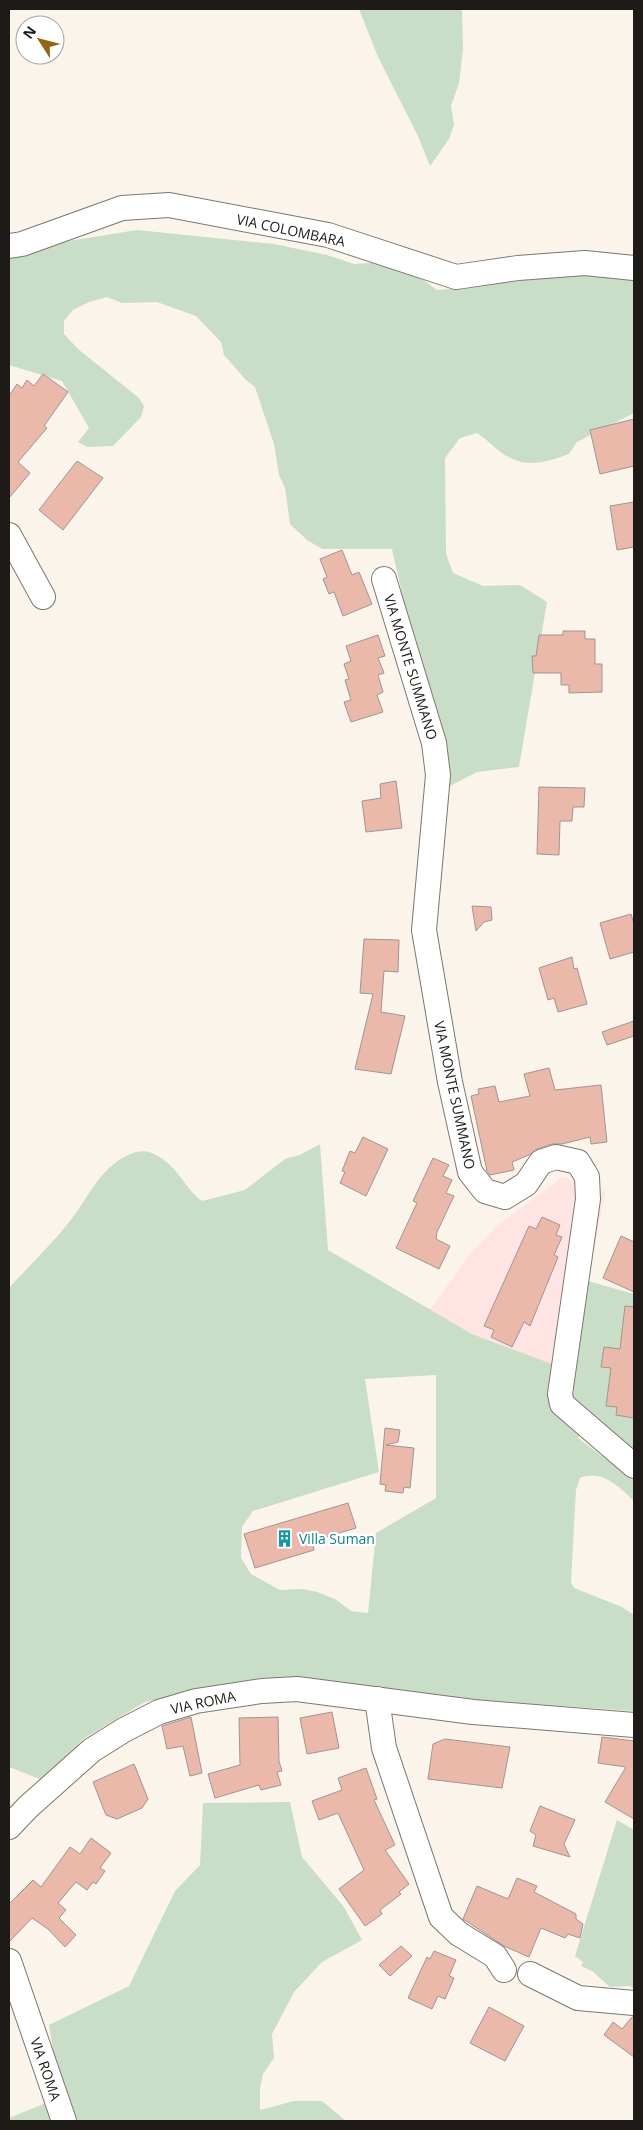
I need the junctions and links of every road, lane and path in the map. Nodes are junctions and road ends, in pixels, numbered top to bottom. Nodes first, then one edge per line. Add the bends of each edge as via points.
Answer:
1 (9, 246) edge
2 (634, 268) edge
3 (9, 535) edge
4 (384, 579) dead end
5 (43, 597) dead end
6 (634, 1466) edge
7 (377, 1699) junction
8 (634, 1725) edge
9 (9, 1827) edge
10 (9, 1961) edge
11 (504, 1970) dead end
12 (530, 1974) dead end
13 (634, 2003) edge
14 (64, 2121) edge

1 - 2 street, VIA COLOMBARA via 122,208 169,205 328,235 456,277 586,263
3 - 5 street
4 - 6 street, VIA MONTE SUMMANO via 434,743 438,775 424,930 450,1082 470,1172 485,1191 505,1197 526,1184 541,1162 556,1157 578,1162 587,1177 588,1199 560,1394 562,1404
7 - 8 street, VIA ROMA via 473,1712
7 - 9 street, VIA ROMA via 297,1689 262,1691 196,1701 159,1712 92,1750
7 - 11 street via 384,1748 441,1917 459,1934 495,1956
10 - 14 street, VIA ROMA
12 - 13 street via 578,1998

